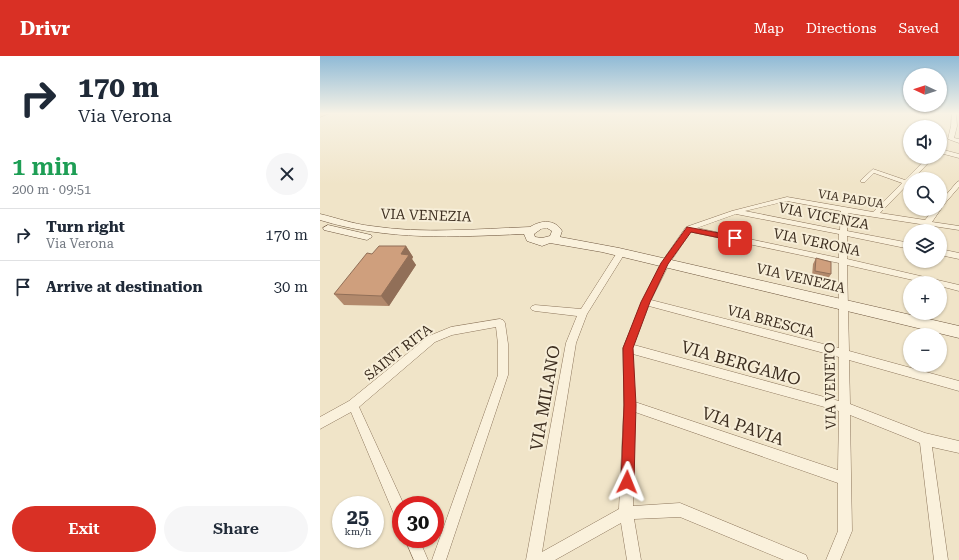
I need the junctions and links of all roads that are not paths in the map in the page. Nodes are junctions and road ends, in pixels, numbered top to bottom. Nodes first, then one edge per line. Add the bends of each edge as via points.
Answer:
1 (952, 137) edge
2 (959, 141) edge
3 (947, 152) edge
4 (959, 156) edge
5 (924, 164) edge
6 (916, 172) edge
7 (863, 181) dead end
8 (903, 181) edge
9 (959, 183) edge
10 (903, 185) edge
11 (947, 198) edge
12 (845, 210) junction
13 (734, 212) junction
14 (874, 214) junction
15 (932, 216) edge
16 (320, 217) edge
17 (927, 223) junction
18 (320, 226) edge
19 (959, 228) edge
20 (689, 229) junction
21 (531, 233) junction
22 (842, 234) junction
23 (554, 235) junction
24 (903, 245) edge
25 (621, 253) junction
26 (947, 253) edge
27 (959, 256) edge
28 (843, 261) junction
29 (665, 263) junction
30 (909, 276) edge
31 (947, 285) edge
32 (959, 288) edge
33 (646, 302) junction
34 (843, 304) junction
35 (535, 308) dead end
36 (583, 313) junction
37 (959, 332) edge
38 (628, 348) junction
39 (844, 354) junction
40 (959, 386) edge
41 (353, 405) junction
42 (630, 405) junction
43 (845, 408) junction
44 (320, 423) edge
45 (925, 439) junction
46 (959, 447) edge
47 (845, 479) junction
48 (393, 496) edge
49 (626, 513) junction
50 (416, 548) edge
51 (421, 560) edge
52 (439, 560) edge
53 (533, 560) edge
54 (540, 560) edge
55 (634, 560) edge
56 (801, 560) edge
57 (833, 560) edge
58 (941, 560) edge

1 - 2 street via 951,139
3 - 4 street
5 - 6 street
7 - 8 street via 873,171
9 - 11 street
10 - 14 street
12 - 13 street, VIA PADUA via 787,199
12 - 14 street, VIA PADUA
12 - 22 street, VIA VENETO
13 - 20 street
13 - 22 street, VIA VICENZA
14 - 17 street, VIA PADUA
15 - 17 street
16 - 21 street, VIA VENEZIA via 357,227 390,231
17 - 19 street, VIA PADUA
18 - 21 street, VIA VENEZIA via 349,234 428,241
20 - 28 street, VIA VERONA
20 - 29 street
21 - 23 street via 534,241 538,242
21 - 23 street via 540,226 548,225 552,226
22 - 24 street, VIA VICENZA
22 - 28 street, VIA VENETO
23 - 25 street, VIA VENEZIA
25 - 29 street, VIA VENEZIA
25 - 36 street, VIA MILANO
26 - 27 street
28 - 30 street, VIA VERONA
28 - 34 street, VIA VENETO
29 - 33 street
29 - 34 street, VIA VENEZIA
31 - 32 street, VIA VERONA
33 - 38 street
33 - 39 street, VIA BRESCIA
34 - 37 street, VIA VENEZIA
34 - 39 street, VIA VENETO
35 - 36 street
36 - 53 street, VIA MILANO via 571,343
38 - 42 street
38 - 43 street, VIA BERGAMO
39 - 40 street, VIA BRESCIA
39 - 43 street, VIA VENETO
41 - 44 street, SAINT RITA
41 - 48 street
41 - 52 street, SAINT RITA via 432,339 451,331 500,323 503,375
42 - 47 street, VIA PAVIA
42 - 49 street
43 - 45 street, VIA BERGAMO
43 - 47 street, VIA VENETO
45 - 46 street, VIA BERGAMO
45 - 58 street
47 - 57 street, VIA VENETO via 845,531
49 - 54 street
49 - 55 street
49 - 56 street via 680,510
50 - 51 street

